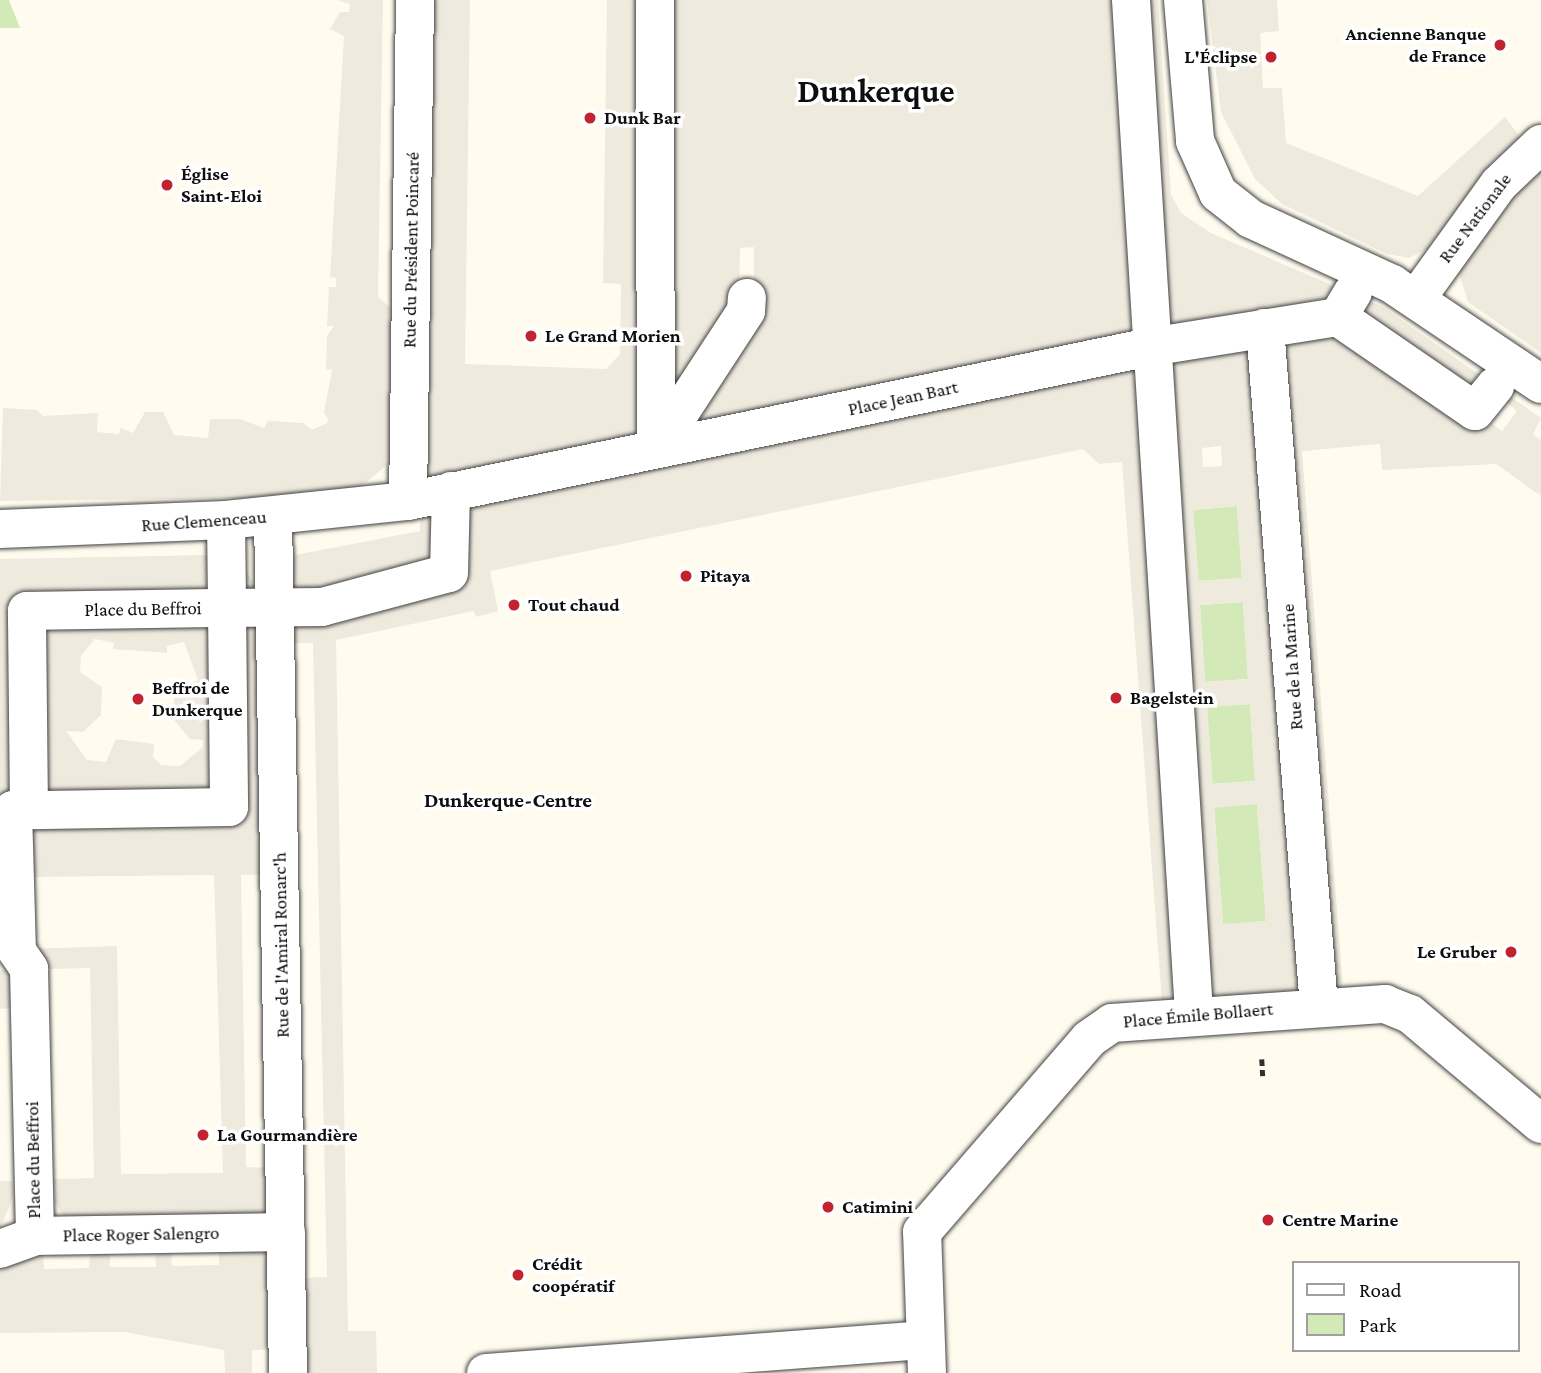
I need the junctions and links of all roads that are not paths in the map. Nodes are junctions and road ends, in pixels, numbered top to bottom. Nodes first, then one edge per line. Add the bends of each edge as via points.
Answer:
1 (415, 0) edge
2 (655, 0) edge
3 (1131, 0) edge
4 (1183, 0) edge
5 (1541, 144) edge
6 (747, 298) dead end
7 (1416, 299) junction
8 (1265, 328) junction
9 (1150, 347) junction
10 (1541, 384) edge
11 (1495, 386) dead end
12 (656, 449) junction
13 (451, 491) junction
14 (408, 500) junction
15 (273, 516) junction
16 (226, 520) junction
17 (0, 529) edge
18 (227, 608) junction
19 (275, 608) junction
20 (29, 810) junction
21 (1319, 1006) junction
22 (1194, 1014) junction
23 (1541, 1124) edge
24 (286, 1232) junction
25 (17, 1242) edge
26 (926, 1357) edge
27 (288, 1373) edge
28 (486, 1373) edge

1 - 14 street, Rue du Président Poincaré
2 - 12 street
3 - 9 street
4 - 7 street via 1195,141 1218,193 1251,219
5 - 7 street, Rue Nationale via 1499,184
6 - 12 street via 746,311
7 - 10 street
8 - 9 street, Place Jean Bart
8 - 11 street, Place Jean Bart via 1345,305 1475,411
8 - 21 street, Rue de la Marine
9 - 12 street, Place Jean Bart
9 - 22 street
12 - 13 street, Place Jean Bart
13 - 14 street, Place Jean Bart
13 - 19 street via 449,573 322,607
14 - 15 street, Rue Clemenceau
15 - 16 street, Rue Clemenceau
15 - 19 street, Rue de l'Amiral Ronarc'h
16 - 17 street, Rue Clemenceau
16 - 18 street
18 - 19 street
18 - 20 street, Place du Beffroi via 27,611
18 - 20 street, Place du Beffroi via 229,807
19 - 24 street, Rue de l'Amiral Ronarc'h
20 - 25 street, Place du Beffroi via 13,810 17,951 29,969
21 - 22 street, Place Émile Bollaert
21 - 23 street, Place Émile Bollaert via 1399,1007
22 - 26 street, Place Émile Bollaert via 1133,1018 1102,1028 930,1218 918,1244
24 - 25 street, Place Roger Salengro
24 - 27 street, Rue de l'Amiral Ronarc'h
26 - 28 street

